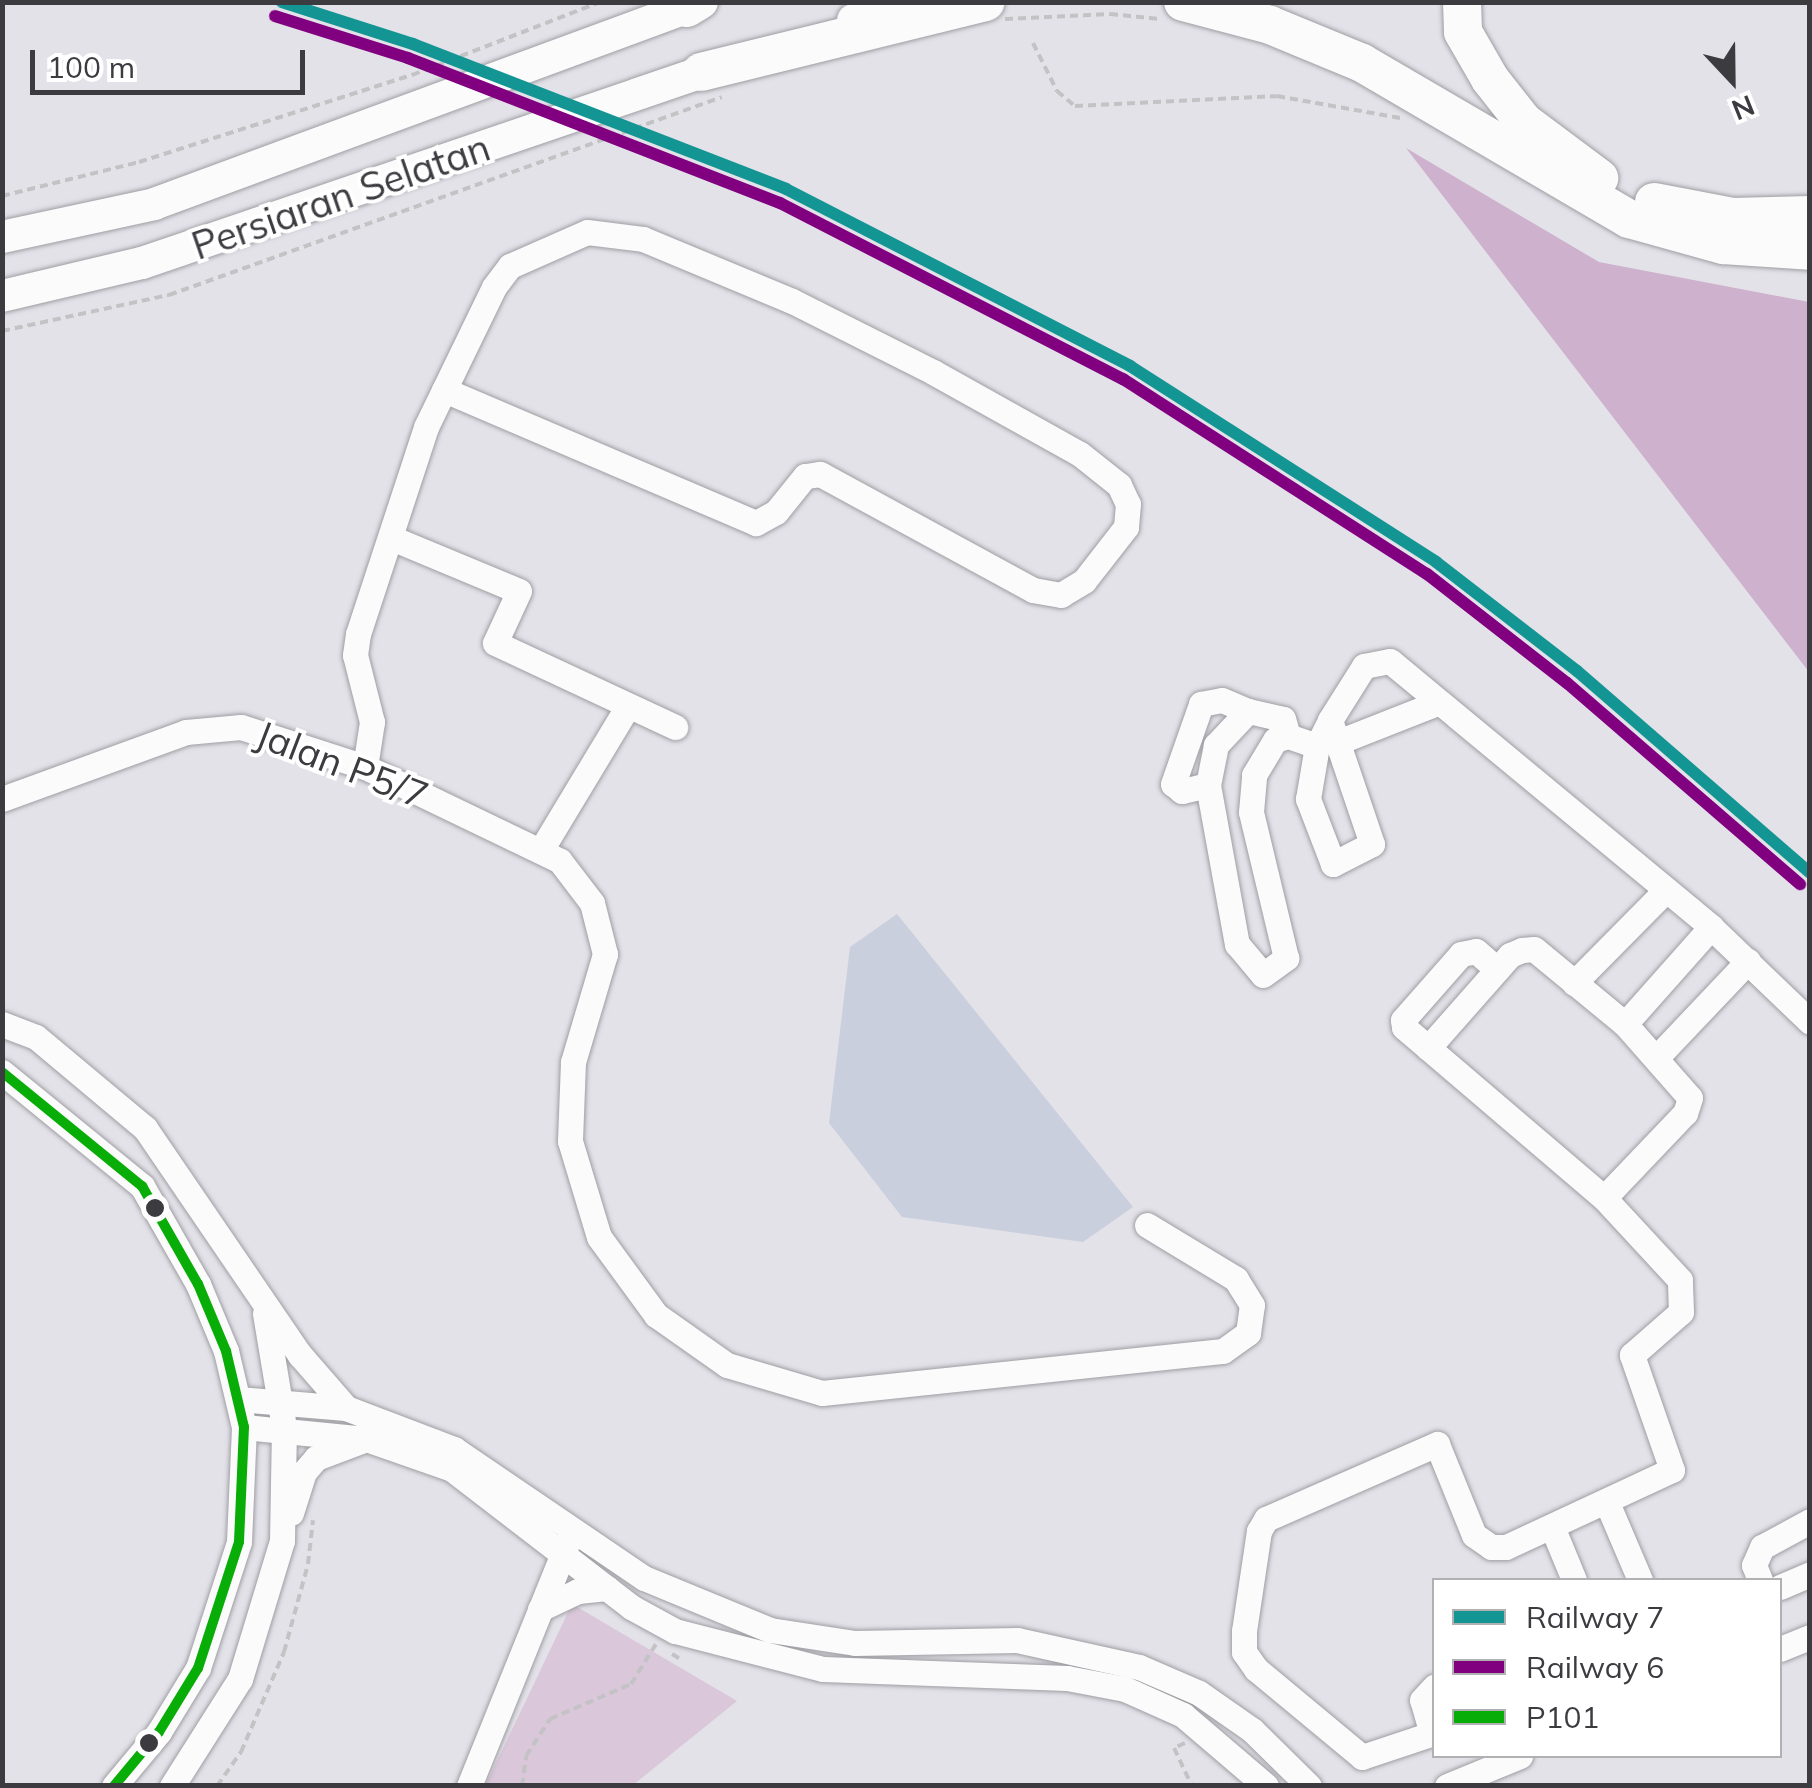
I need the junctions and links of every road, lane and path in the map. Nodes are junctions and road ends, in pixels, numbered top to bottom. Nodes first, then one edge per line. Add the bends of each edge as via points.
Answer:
1 (600, 2) edge
2 (902, 2) edge
3 (1462, 2) edge
4 (696, 4) edge
5 (1173, 11) edge
6 (986, 12) edge
7 (1034, 43) dead end
8 (701, 72) junction
9 (740, 91) dead end
10 (1394, 106) dead end
11 (561, 138) junction
12 (2, 196) edge
13 (1810, 215) edge
14 (2, 237) edge
15 (1810, 251) edge
16 (2, 296) edge
17 (2, 331) edge
18 (444, 390) junction
19 (394, 540) junction
20 (1437, 703) junction
21 (628, 706) junction
22 (1248, 711) junction
23 (674, 728) dead end
24 (1288, 736) junction
25 (1328, 736) junction
26 (364, 767) junction
27 (1208, 785) junction
28 (2, 800) edge
29 (550, 856) junction
30 (1665, 891) junction
31 (1711, 927) junction
32 (1748, 961) junction
33 (1497, 969) junction
34 (1574, 983) junction
35 (2, 1008) edge
36 (1810, 1022) edge
37 (2, 1024) edge
38 (1624, 1024) junction
39 (36, 1036) junction
40 (1428, 1048) junction
41 (1658, 1056) junction
42 (2, 1072) edge
43 (1604, 1198) junction
44 (1146, 1225) dead end
45 (260, 1295) junction
46 (238, 1399) junction
47 (281, 1399) junction
48 (346, 1408) junction
49 (244, 1427) junction
50 (284, 1427) junction
51 (366, 1439) junction
52 (1608, 1505) junction
53 (314, 1507) dead end
54 (1810, 1521) edge
55 (1553, 1529) junction
56 (282, 1541) junction
57 (567, 1542) junction
58 (1810, 1574) edge
59 (1573, 1578) edge
60 (1639, 1578) edge
61 (1759, 1578) edge
62 (1782, 1586) edge
63 (607, 1588) junction
64 (540, 1609) junction
65 (1810, 1637) edge
66 (1782, 1648) edge
67 (682, 1660) dead end
68 (1432, 1689) edge
69 (1432, 1728) edge
70 (1210, 1733) junction
71 (1432, 1735) edge
72 (1515, 1758) edge
73 (114, 1786) edge
74 (172, 1786) edge
75 (217, 1786) edge
76 (469, 1786) edge
77 (522, 1786) edge
78 (1192, 1786) edge
79 (1266, 1786) edge
80 (1309, 1786) edge
81 (1447, 1786) edge

1 - 12 path via 412,74 139,162
2 - 8 main road, Persiaran Selatan
3 - 13 highway via 1463,32 1524,122 1618,190 1733,217
4 - 14 main road, Persiaran Selatan via 154,204
5 - 6 path
5 - 15 highway via 1270,25 1362,62 1629,219 1724,246
6 - 8 highway
7 - 10 path via 1057,91 1075,106 1277,96 1411,118
8 - 11 main road, Persiaran Selatan
9 - 11 path
11 - 16 main road, Persiaran Selatan via 142,264
11 - 17 path via 169,295
18 - 18 street via 510,266 587,232 616,232 792,302 1080,454 1119,486 1128,504 1126,527 1084,581 1062,595 1033,590 820,474 805,476 776,512 756,523
18 - 19 street
19 - 21 street via 519,590 494,643
19 - 26 street via 354,655 372,722
20 - 25 street
20 - 25 street via 1390,661 1375,659
20 - 30 street
21 - 23 street
21 - 29 street
22 - 24 street via 1283,719
22 - 27 street via 1216,746
22 - 27 street via 1222,700 1201,704 1173,784 1182,792
24 - 25 street
24 - 27 street via 1274,740 1254,775 1251,812 1286,958 1263,975 1238,944
26 - 28 street, Jalan P5/7 via 241,726 212,727
26 - 29 street, Jalan P5/7
29 - 44 street via 592,903 605,954 573,1062 570,1141 599,1236 656,1315 727,1365 822,1393 1224,1350 1248,1332 1252,1304 1236,1279
30 - 31 street
30 - 34 street
31 - 32 street
31 - 38 street
32 - 36 street
32 - 41 street
33 - 34 street via 1510,954 1534,949
33 - 40 street
33 - 40 street via 1470,950 1403,1020 1408,1035
34 - 38 street
35 - 39 street
37 - 39 street
38 - 41 street
39 - 45 street via 146,1128
40 - 43 street
41 - 43 street via 1686,1086 1685,1113
42 - 46 street via 142,1186 198,1284
43 - 52 street via 1680,1280 1685,1298 1663,1332 1632,1355 1672,1470
45 - 47 street
45 - 48 street
46 - 47 street
46 - 49 street
47 - 48 street
47 - 50 street
48 - 57 street via 454,1449
49 - 50 street
49 - 73 street via 238,1542 198,1668 160,1732
50 - 51 street
50 - 56 street
51 - 56 street via 316,1458 304,1472
51 - 57 street via 452,1470
52 - 55 street
52 - 60 street
53 - 75 path via 308,1564 284,1652 241,1752
54 - 61 street via 1762,1547 1754,1565
55 - 59 street
55 - 71 street via 1506,1546 1491,1547 1474,1535 1437,1444 1278,1509 1259,1531 1244,1631 1244,1652 1256,1669 1362,1757
56 - 74 street via 240,1679
57 - 63 street
57 - 64 street
57 - 80 street via 688,1602 770,1630 855,1643 1017,1640 1139,1667 1199,1693 1239,1720
58 - 62 street
63 - 64 street via 578,1591
63 - 70 street via 675,1631 742,1652 822,1669 1067,1678 1125,1689
64 - 76 street
65 - 66 street
67 - 77 path via 657,1644 631,1684 550,1719 526,1756
68 - 69 street via 1422,1700
70 - 78 path via 1174,1748
70 - 79 street
72 - 81 street

